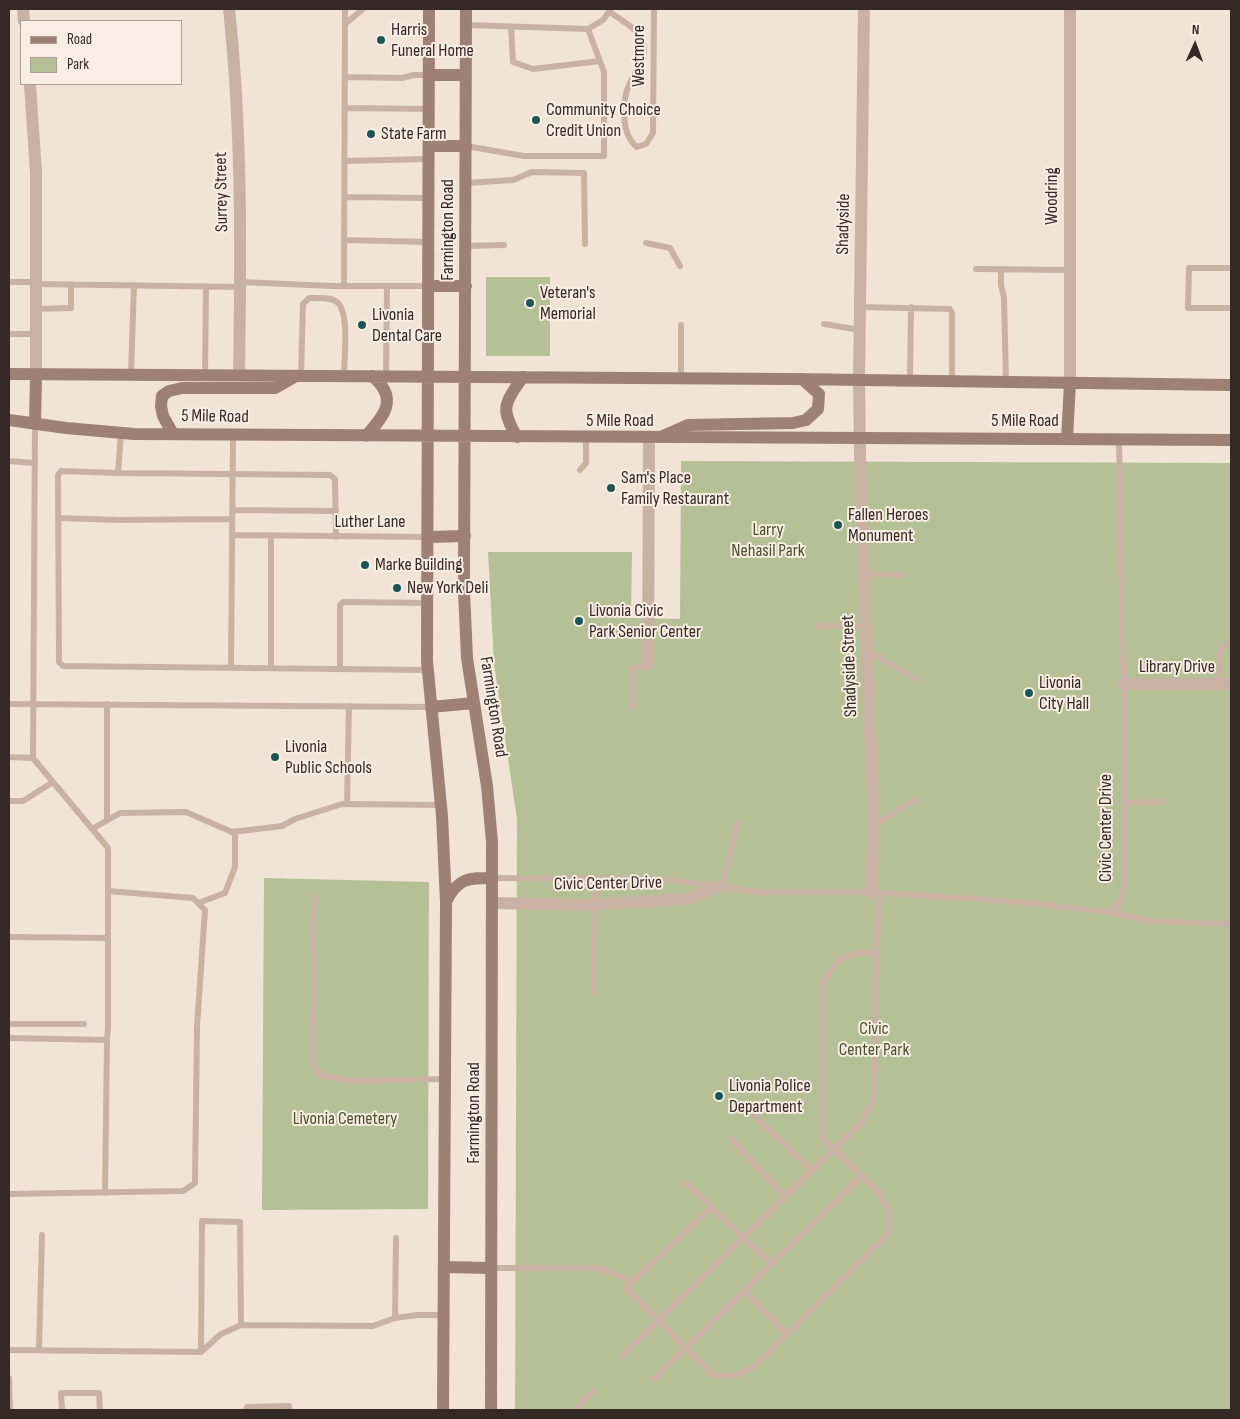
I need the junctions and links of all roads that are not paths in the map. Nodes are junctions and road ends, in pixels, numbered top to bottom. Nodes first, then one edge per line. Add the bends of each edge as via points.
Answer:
1 (229, 9) edge
2 (345, 9) edge
3 (363, 9) edge
4 (429, 9) edge
5 (466, 9) edge
6 (654, 9) edge
7 (864, 9) edge
8 (1070, 9) edge
9 (610, 10) edge
10 (345, 24) junction
11 (466, 25) junction
12 (511, 26) junction
13 (588, 29) junction
14 (600, 61) junction
15 (429, 75) junction
16 (466, 75) junction
17 (345, 78) junction
18 (30, 85) edge
19 (345, 108) junction
20 (429, 109) junction
21 (429, 146) junction
22 (466, 146) junction
23 (428, 159) junction
24 (345, 161) junction
25 (466, 183) junction
26 (345, 197) junction
27 (428, 198) junction
28 (344, 240) junction
29 (428, 242) junction
30 (646, 243) dead end
31 (585, 244) dead end
32 (504, 245) dead end
33 (466, 246) junction
34 (680, 266) dead end
35 (1231, 268) edge
36 (976, 269) dead end
37 (1001, 269) junction
38 (1069, 270) junction
39 (9, 282) edge
40 (35, 283) junction
41 (71, 284) junction
42 (240, 284) junction
43 (134, 285) junction
44 (344, 285) junction
45 (206, 286) junction
46 (387, 286) junction
47 (428, 286) junction
48 (466, 286) junction
49 (860, 307) junction
50 (911, 307) junction
51 (35, 308) junction
52 (1231, 308) edge
53 (824, 324) dead end
54 (681, 325) dead end
55 (860, 330) junction
56 (9, 334) edge
57 (37, 334) junction
58 (9, 374) edge
59 (131, 374) junction
60 (205, 374) junction
61 (36, 375) junction
62 (239, 375) junction
63 (298, 376) junction
64 (344, 376) junction
65 (372, 376) junction
66 (386, 376) junction
67 (428, 377) junction
68 (466, 377) junction
69 (522, 377) junction
70 (681, 378) junction
71 (802, 379) junction
72 (859, 380) junction
73 (910, 381) junction
74 (952, 381) junction
75 (1006, 382) junction
76 (1070, 382) junction
77 (1231, 385) edge
78 (9, 420) edge
79 (35, 424) junction
80 (121, 433) junction
81 (173, 434) junction
82 (233, 435) junction
83 (366, 436) junction
84 (465, 436) junction
85 (428, 437) junction
86 (517, 437) junction
87 (586, 438) junction
88 (654, 438) junction
89 (860, 439) junction
90 (1067, 439) junction
91 (1119, 440) junction
92 (1231, 440) edge
93 (9, 461) edge
94 (35, 463) junction
95 (580, 470) dead end
96 (118, 473) junction
97 (233, 473) junction
98 (232, 510) junction
99 (336, 511) junction
100 (59, 518) junction
101 (232, 519) junction
102 (232, 535) junction
103 (271, 536) junction
104 (465, 536) junction
105 (336, 537) junction
106 (428, 537) junction
107 (864, 574) junction
108 (904, 575) dead end
109 (427, 603) junction
110 (817, 626) dead end
111 (866, 626) junction
112 (1231, 640) edge
113 (867, 650) junction
114 (648, 664) joint
115 (231, 668) junction
116 (271, 668) junction
117 (340, 669) junction
118 (428, 670) junction
119 (916, 679) dead end
120 (1124, 684) junction
121 (1225, 684) edge
122 (474, 703) junction
123 (9, 704) edge
124 (34, 704) junction
125 (107, 704) junction
126 (349, 706) junction
127 (431, 707) junction
128 (632, 707) dead end
129 (9, 758) edge
130 (34, 758) junction
131 (53, 782) junction
132 (915, 800) dead end
133 (9, 801) edge
134 (1163, 802) dead end
135 (1124, 803) junction
136 (347, 804) junction
137 (441, 806) junction
138 (107, 820) junction
139 (738, 822) dead end
140 (874, 825) junction
141 (92, 829) junction
142 (235, 831) junction
143 (492, 878) junction
144 (596, 879) junction
145 (723, 885) junction
146 (108, 891) junction
147 (876, 892) junction
148 (316, 897) dead end
149 (446, 902) junction
150 (198, 903) junction
151 (492, 903) junction
152 (595, 905) junction
153 (1110, 912) junction
154 (1231, 924) edge
155 (9, 937) edge
156 (108, 938) junction
157 (876, 952) junction
158 (594, 991) dead end
159 (9, 1024) edge
160 (84, 1024) dead end
161 (9, 1038) edge
162 (107, 1040) junction
163 (445, 1079) junction
164 (754, 1116) dead end
165 (731, 1139) dead end
166 (834, 1149) junction
167 (812, 1170) junction
168 (862, 1176) junction
169 (687, 1184) dead end
170 (105, 1193) junction
171 (9, 1194) edge
172 (785, 1196) junction
173 (712, 1207) junction
174 (42, 1236) dead end
175 (744, 1237) junction
176 (396, 1238) dead end
177 (772, 1264) junction
178 (444, 1267) junction
179 (491, 1268) junction
180 (632, 1281) junction
181 (745, 1291) junction
182 (444, 1315) junction
183 (395, 1318) junction
184 (658, 1320) junction
185 (241, 1325) junction
186 (787, 1334) junction
187 (686, 1348) junction
188 (9, 1350) edge
189 (39, 1350) junction
190 (201, 1352) junction
191 (622, 1356) dead end
192 (9, 1378) edge
193 (654, 1379) dead end
194 (593, 1391) dead end
195 (10, 1410) edge
196 (62, 1410) edge
197 (100, 1410) edge
198 (246, 1410) edge
199 (289, 1410) edge
200 (444, 1410) edge
201 (491, 1410) edge
202 (574, 1410) edge

1 - 42 street, Surrey Street via 239,130
2 - 10 lane
3 - 10 lane
4 - 15 main road, Farmington Road
5 - 11 main road, Farmington Road
6 - 9 lane, Westmore via 653,133 646,144 638,147 630,142 626,133 625,101 627,89 641,66 643,42 639,34
7 - 49 street, Shadyside
8 - 38 street, Woodring
9 - 13 lane
10 - 17 lane
11 - 12 lane
11 - 16 main road, Farmington Road
12 - 13 lane
12 - 14 lane via 514,62 533,69
13 - 14 lane
14 - 22 lane via 604,72 604,156 524,156
15 - 16 main road
15 - 17 lane
15 - 20 main road, Farmington Road
16 - 22 main road, Farmington Road
17 - 19 lane
18 - 40 street via 36,173
19 - 20 lane
19 - 24 lane
20 - 21 main road, Farmington Road
21 - 22 main road
21 - 23 main road, Farmington Road
22 - 25 main road, Farmington Road
23 - 24 lane
23 - 27 main road, Farmington Road
24 - 26 lane
25 - 31 lane via 513,180 532,172 584,173
25 - 33 main road, Farmington Road
26 - 27 lane
26 - 28 lane
27 - 29 main road, Farmington Road
28 - 29 lane
28 - 44 lane
29 - 47 main road, Farmington Road
30 - 34 lane via 670,248
32 - 33 lane
33 - 48 main road, Farmington Road
35 - 52 lane via 1189,268 1188,308
36 - 37 lane
37 - 38 lane
37 - 75 lane
38 - 76 street, Woodring
39 - 40 lane
40 - 41 lane
40 - 51 street
41 - 43 lane
41 - 51 lane via 71,308
42 - 44 lane
42 - 45 lane
42 - 62 street, Surrey Street
43 - 45 lane
43 - 59 lane
44 - 46 lane
45 - 60 lane
46 - 47 lane
46 - 66 lane
47 - 48 main road
47 - 67 main road, Farmington Road
48 - 68 main road, Farmington Road
49 - 50 lane
49 - 55 street, Shadyside
50 - 73 lane
50 - 74 lane via 950,309
51 - 57 street
53 - 55 lane
54 - 70 lane
55 - 72 street, Shadyside
56 - 57 lane
57 - 61 street
58 - 61 main road
59 - 60 main road
59 - 61 main road
60 - 62 main road
61 - 79 main road
62 - 63 main road
63 - 64 main road
63 - 64 lane via 303,304 309,298 330,299 342,308 345,318
63 - 81 main road via 275,388 182,388 169,391 162,396 161,406
64 - 65 main road
65 - 66 main road
65 - 83 main road via 382,384 387,403 385,414
66 - 67 main road
67 - 68 main road
67 - 85 main road, Farmington Road
68 - 69 main road
68 - 84 main road, Farmington Road
69 - 70 main road
69 - 86 main road via 508,399 506,418
70 - 71 main road
71 - 72 main road
71 - 88 main road via 819,394 818,410 806,420 688,425
72 - 73 main road
72 - 89 street, Shadyside
73 - 74 main road
74 - 75 main road
75 - 76 main road
76 - 77 main road
76 - 90 main road
78 - 79 main road, 5 Mile Road
79 - 80 main road, 5 Mile Road
79 - 94 lane
80 - 81 main road, 5 Mile Road
80 - 96 lane
81 - 82 main road, 5 Mile Road
82 - 83 main road, 5 Mile Road
82 - 97 lane
83 - 85 main road, 5 Mile Road
84 - 85 main road, 5 Mile Road
84 - 86 main road, 5 Mile Road
84 - 104 main road, Farmington Road
85 - 106 main road, Farmington Road
86 - 87 main road, 5 Mile Road
87 - 88 main road, 5 Mile Road
87 - 95 lane via 586,463
88 - 89 main road, 5 Mile Road
88 - 114 street
89 - 90 main road, 5 Mile Road
89 - 107 street, Shadyside Street
90 - 91 main road, 5 Mile Road
91 - 92 main road, 5 Mile Road
91 - 120 lane, Civic Center Drive
93 - 94 lane
94 - 124 lane
96 - 97 lane
96 - 100 lane via 61,471 58,475
97 - 98 lane
97 - 99 lane via 330,475 335,479
98 - 99 lane
98 - 101 lane
99 - 105 lane
100 - 101 lane
100 - 115 lane via 60,662 63,666
101 - 102 lane
102 - 103 lane, Luther Lane
102 - 115 lane
103 - 105 lane, Luther Lane
103 - 116 lane
104 - 106 main road
104 - 122 main road, Farmington Road via 465,632
105 - 106 lane, Luther Lane
106 - 109 main road, Farmington Road
107 - 108 lane
107 - 111 street, Shadyside Street
109 - 117 lane via 343,602 340,605
109 - 118 main road, Farmington Road
110 - 111 lane
111 - 113 street, Shadyside Street
112 - 121 lane via 1220,652
113 - 119 lane
113 - 140 street, Shadyside Street
114 - 128 lane via 632,669
115 - 116 lane
116 - 117 lane
117 - 118 lane
118 - 127 main road, Farmington Road
120 - 121 street, Library Drive
120 - 135 lane, Civic Center Drive
122 - 127 main road
122 - 143 main road, Farmington Road via 490,810
123 - 124 lane
124 - 125 lane
124 - 130 lane
125 - 126 lane
125 - 138 lane
126 - 127 lane
126 - 136 lane
127 - 137 main road, Farmington Road
129 - 130 lane
130 - 131 lane
131 - 133 lane via 23,801
131 - 141 lane
132 - 140 lane
134 - 135 lane
135 - 153 lane, Civic Center Drive via 1124,887 1121,901
136 - 137 lane
136 - 142 lane via 295,818 282,826
137 - 149 main road, Farmington Road
138 - 141 lane
138 - 142 lane via 120,813 186,812
139 - 145 lane
140 - 147 street, Shadyside Street
141 - 146 lane via 108,848
142 - 150 lane via 235,867 225,893
143 - 144 lane, Civic Center Drive
143 - 149 main road via 465,880 454,888
143 - 151 main road, Farmington Road
144 - 145 lane, Civic Center Drive via 665,879
144 - 152 lane
145 - 147 lane, Civic Center Drive via 758,892
145 - 152 street, Civic Center Drive via 687,899
146 - 150 lane via 193,898
146 - 156 lane
147 - 153 lane, Civic Center Drive
147 - 157 lane
148 - 163 lane via 312,1054 320,1076 349,1081
149 - 163 main road, Farmington Road
150 - 170 lane via 205,910 197,1027 195,1183 184,1191
151 - 152 street, Civic Center Drive
151 - 179 main road, Farmington Road
152 - 158 lane
153 - 154 lane via 1146,920
155 - 156 lane
156 - 162 lane
157 - 166 lane via 874,1099 863,1121
157 - 166 lane via 850,953 832,965 822,985 822,1138
159 - 160 lane
161 - 162 lane
162 - 170 lane
163 - 178 main road, Farmington Road
164 - 167 lane
165 - 172 lane
166 - 167 lane
166 - 168 lane
167 - 172 lane
168 - 177 lane
168 - 186 lane via 879,1192 889,1211 888,1234
169 - 173 lane
170 - 171 lane
172 - 175 lane
173 - 175 lane
173 - 180 lane
174 - 189 lane
175 - 177 lane
175 - 184 lane
176 - 183 lane
177 - 181 lane
178 - 179 main road
178 - 182 main road, Farmington Road
179 - 180 lane via 599,1268
179 - 201 main road, Farmington Road
180 - 184 lane via 626,1288
181 - 186 lane
181 - 187 lane
182 - 183 lane
182 - 200 main road, Farmington Road
183 - 185 lane via 373,1326
184 - 187 lane
184 - 191 lane
185 - 190 lane via 221,1334
185 - 190 lane via 240,1222 202,1222
186 - 187 lane via 742,1375 726,1378 712,1374
187 - 193 lane
188 - 189 lane
189 - 190 lane
192 - 195 lane
194 - 202 lane
196 - 197 lane via 61,1393 99,1393
198 - 199 lane via 246,1407 289,1406

